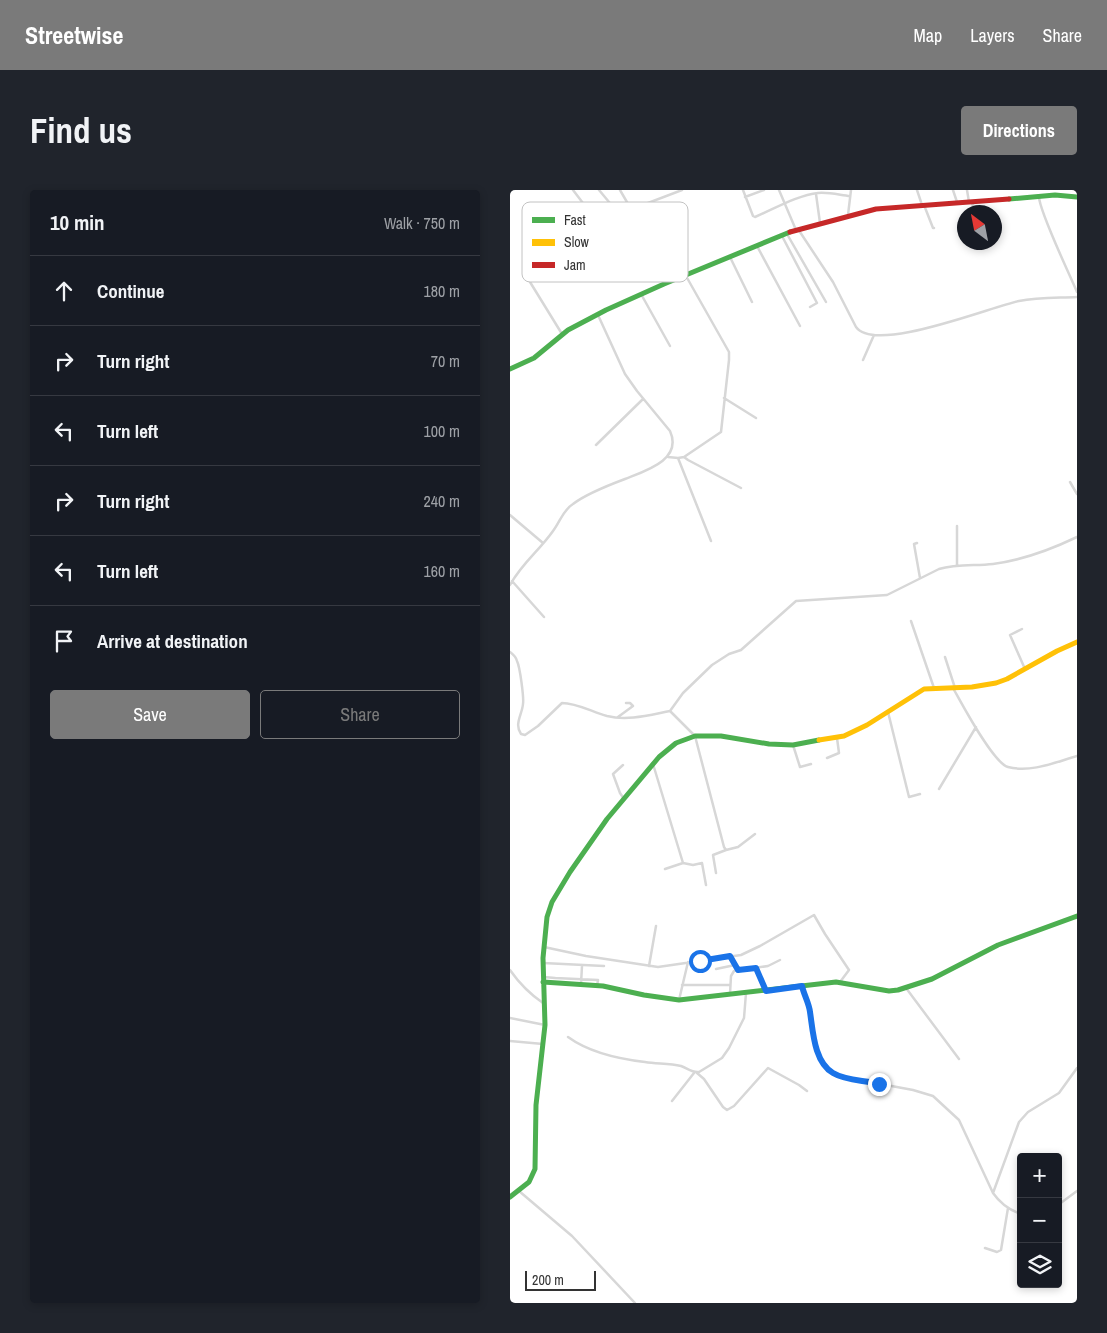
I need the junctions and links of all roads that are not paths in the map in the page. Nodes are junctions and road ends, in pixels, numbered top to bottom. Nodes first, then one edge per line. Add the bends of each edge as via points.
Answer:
1 (574, 190) edge
2 (599, 190) edge
3 (620, 190) edge
4 (682, 190) edge
5 (743, 190) edge
6 (764, 190) edge
7 (779, 190) edge
8 (851, 190) edge
9 (917, 190) edge
10 (953, 190) edge
11 (966, 190) edge
12 (822, 192) edge
13 (1055, 192) edge
14 (816, 194) junction
15 (850, 196) junction
16 (1039, 196) junction
17 (745, 197) junction
18 (1077, 198) edge
19 (582, 202) edge
20 (609, 202) edge
21 (627, 202) edge
22 (650, 202) edge
23 (957, 202) junction
24 (970, 202) junction
25 (785, 204) junction
26 (923, 205) junction
27 (972, 205) edge
28 (848, 216) junction
29 (820, 223) junction
30 (934, 228) dead end
31 (797, 229) junction
32 (785, 234) junction
33 (756, 245) junction
34 (730, 256) junction
35 (688, 274) edge
36 (688, 280) edge
37 (531, 282) edge
38 (668, 282) edge
39 (1077, 292) edge
40 (641, 294) junction
41 (1077, 298) edge
42 (752, 302) dead end
43 (826, 302) dead end
44 (810, 307) dead end
45 (598, 315) junction
46 (800, 326) dead end
47 (562, 334) junction
48 (874, 335) junction
49 (670, 346) dead end
50 (863, 360) dead end
51 (510, 369) edge
52 (724, 398) junction
53 (644, 399) junction
54 (756, 418) dead end
55 (596, 445) dead end
56 (684, 456) junction
57 (666, 457) junction
58 (678, 458) junction
59 (1070, 482) dead end
60 (741, 488) dead end
61 (1077, 494) edge
62 (510, 515) edge
63 (957, 526) dead end
64 (1077, 536) edge
65 (711, 541) dead end
66 (917, 542) dead end
67 (543, 543) junction
68 (957, 566) junction
69 (920, 578) junction
70 (512, 581) junction
71 (510, 585) edge
72 (544, 617) dead end
73 (911, 622) dead end
74 (1022, 630) dead end
75 (1077, 642) edge
76 (510, 652) edge
77 (945, 657) dead end
78 (1025, 669) junction
79 (934, 688) junction
80 (954, 688) junction
81 (626, 704) dead end
82 (670, 711) junction
83 (888, 711) junction
84 (618, 717) junction
85 (976, 727) junction
86 (695, 736) junction
87 (838, 738) junction
88 (793, 745) junction
89 (1077, 756) edge
90 (827, 758) dead end
91 (653, 763) junction
92 (811, 764) dead end
93 (623, 765) dead end
94 (939, 790) dead end
95 (920, 794) dead end
96 (624, 798) junction
97 (755, 834) dead end
98 (726, 850) junction
99 (683, 864) junction
100 (665, 869) dead end
101 (716, 873) dead end
102 (706, 885) dead end
103 (1077, 916) edge
104 (656, 926) dead end
105 (544, 947) junction
106 (730, 956) junction
107 (780, 960) dead end
108 (688, 962) junction
109 (543, 963) junction
110 (582, 965) junction
111 (735, 965) junction
112 (604, 966) dead end
113 (649, 966) junction
114 (756, 968) junction
115 (716, 969) dead end
116 (510, 970) edge
117 (738, 970) junction
118 (543, 979) junction
119 (581, 981) junction
120 (840, 982) junction
121 (682, 985) junction
122 (730, 985) junction
123 (802, 986) junction
124 (906, 988) junction
125 (766, 991) junction
126 (730, 994) junction
127 (746, 994) junction
128 (679, 1000) junction
129 (543, 1004) junction
130 (510, 1018) edge
131 (545, 1025) junction
132 (568, 1037) dead end
133 (510, 1041) edge
134 (543, 1044) junction
135 (959, 1059) dead end
136 (1077, 1068) edge
137 (696, 1073) junction
138 (807, 1091) dead end
139 (672, 1101) dead end
140 (519, 1190) junction
141 (1077, 1191) edge
142 (993, 1193) junction
143 (510, 1197) edge
144 (1062, 1202) edge
145 (1008, 1208) junction
146 (1017, 1212) edge
147 (985, 1248) dead end
148 (635, 1303) edge

1 - 19 street
2 - 20 street
3 - 21 street
4 - 22 street
5 - 17 street
6 - 17 street
7 - 25 street
8 - 15 street
9 - 26 street
10 - 23 street
11 - 24 street
12 - 14 street
12 - 15 street
13 - 16 street
13 - 18 street
14 - 25 street
14 - 29 street
15 - 28 street
16 - 24 street
16 - 39 street
17 - 25 street via 755,218
23 - 24 street
23 - 26 street
24 - 27 street
25 - 31 street
26 - 28 street via 876,209
26 - 30 street
28 - 29 street
29 - 31 street
31 - 32 street
31 - 48 street via 859,331
32 - 33 street
32 - 43 street
32 - 44 street via 817,303
33 - 34 street
33 - 46 street
34 - 35 street
34 - 42 street
36 - 52 street via 730,354
37 - 47 street
38 - 40 street
40 - 45 street
40 - 49 street
41 - 48 street via 1020,301 923,330
45 - 47 street
45 - 53 street via 625,374
47 - 51 street via 534,358
48 - 50 street
52 - 54 street
52 - 56 street via 720,432
53 - 55 street
53 - 57 street via 672,436 673,448
56 - 58 street
56 - 60 street
57 - 58 street
57 - 67 street via 650,469 572,504
58 - 65 street
59 - 61 street
62 - 67 street
63 - 68 street
64 - 68 street via 1019,560
66 - 69 street via 914,544
67 - 70 street
68 - 69 street via 939,569
69 - 82 street via 887,595 796,601 741,650 712,665 683,693
70 - 71 street
70 - 72 street
73 - 79 street
74 - 78 street via 1010,635
75 - 78 street
76 - 84 street via 519,667 524,702 518,722 521,734 525,735 538,726 562,703
77 - 80 street
78 - 80 street via 985,686
79 - 80 street
79 - 83 street via 916,693
80 - 85 street
81 - 84 street via 633,706
82 - 84 street
82 - 86 street
83 - 87 street
83 - 95 street via 909,797
85 - 89 street via 996,757 1007,767 1026,769
85 - 94 street
86 - 88 street
86 - 91 street via 668,749
86 - 98 street
87 - 88 street
87 - 90 street via 839,753
88 - 92 street via 800,767
91 - 96 street
91 - 99 street
93 - 96 street via 614,774
96 - 105 street via 558,890 547,917
97 - 98 street via 738,847
98 - 101 street via 713,855
99 - 100 street
99 - 102 street via 702,863
103 - 124 street via 998,946 932,979
104 - 113 street
105 - 109 street
105 - 113 street
106 - 108 street
106 - 111 street
106 - 120 street via 750,951 814,915 849,970
107 - 114 street
108 - 113 street
108 - 121 street
109 - 110 street
109 - 118 street
110 - 112 street
110 - 119 street
111 - 115 street
111 - 117 street
114 - 117 street
114 - 125 street
116 - 129 street
117 - 122 street via 732,973
118 - 119 street
118 - 129 street
119 - 128 street
120 - 123 street
120 - 124 street via 889,991
121 - 122 street
121 - 128 street
122 - 126 street
123 - 125 street
123 - 142 street via 817,1049 825,1066 833,1074 843,1077 933,1096 959,1120
124 - 135 street
125 - 127 street
126 - 127 street
126 - 128 street
127 - 137 street via 744,1018 729,1048 722,1058
129 - 131 street
130 - 131 street
131 - 134 street
132 - 137 street via 598,1052 633,1061 682,1067
133 - 134 street
134 - 140 street via 535,1169 529,1182
136 - 142 street via 1059,1093 1028,1112 1019,1122
137 - 138 street via 727,1110 768,1068
137 - 139 street
140 - 143 street
140 - 148 street via 572,1236
141 - 144 street
142 - 145 street
145 - 146 street
145 - 147 street via 1001,1250

